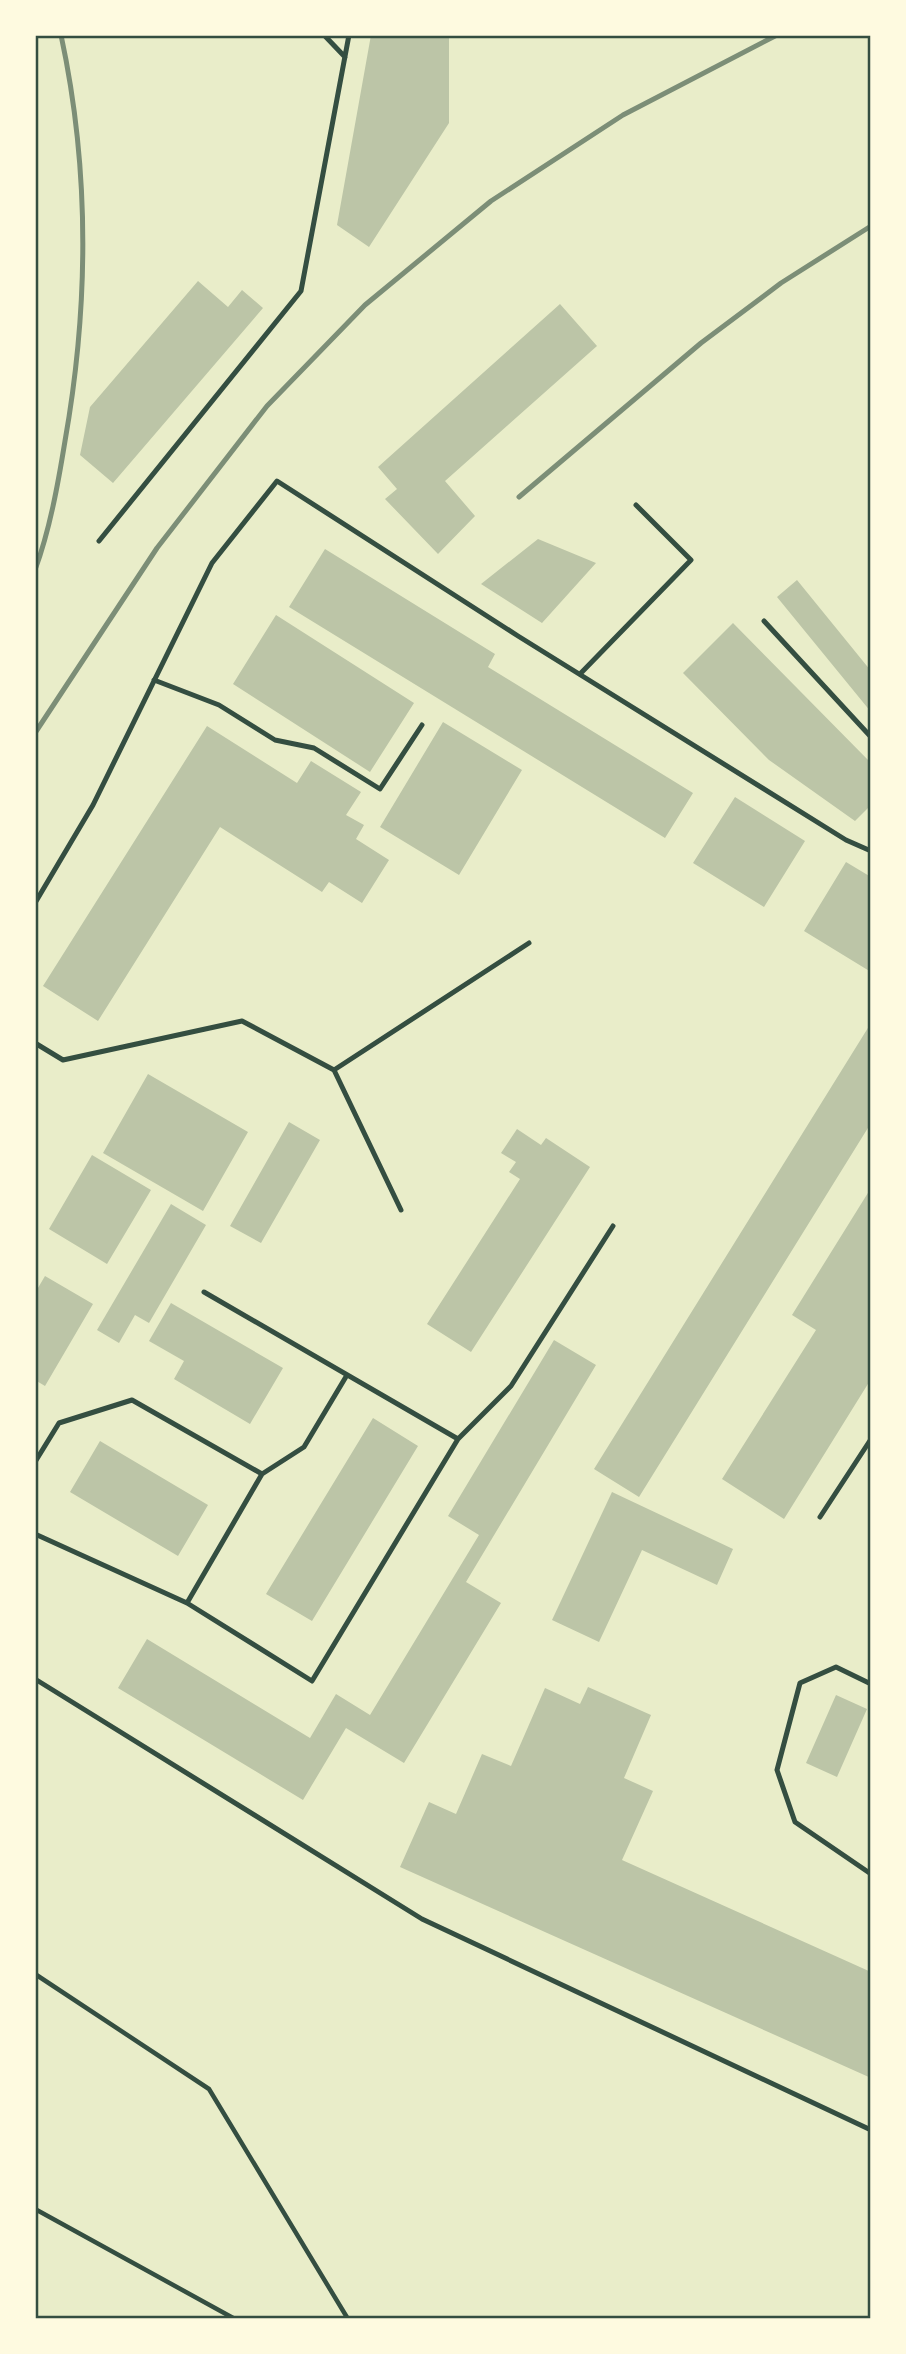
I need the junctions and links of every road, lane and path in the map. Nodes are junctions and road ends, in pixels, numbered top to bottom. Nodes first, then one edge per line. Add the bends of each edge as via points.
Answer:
1 (324, 35) edge
2 (349, 35) edge
3 (345, 57) junction
4 (636, 505) dead end
5 (99, 541) dead end
6 (764, 621) dead end
7 (580, 674) junction
8 (155, 680) junction
9 (422, 725) dead end
10 (871, 737) edge
11 (871, 851) edge
12 (35, 903) edge
13 (529, 943) dead end
14 (35, 1043) edge
15 (334, 1070) junction
16 (401, 1210) dead end
17 (613, 1226) dead end
18 (204, 1292) dead end
19 (347, 1375) junction
20 (458, 1439) junction
21 (871, 1439) edge
22 (35, 1462) edge
23 (262, 1474) junction
24 (820, 1517) dead end
25 (35, 1534) edge
26 (187, 1603) junction
27 (35, 1679) edge
28 (871, 1684) edge
29 (871, 1874) edge
30 (35, 1974) edge
31 (871, 2130) edge
32 (35, 2209) edge
33 (235, 2319) edge
34 (348, 2319) edge

1 - 3 lane
2 - 3 lane
3 - 5 lane via 301,291
4 - 7 lane via 691,560
6 - 10 lane
7 - 8 lane via 277,481 212,563
7 - 11 lane via 846,840
8 - 9 lane via 219,705 275,740 314,748 380,789
8 - 12 lane via 93,805
13 - 15 lane
14 - 15 lane via 63,1060 242,1021
15 - 16 lane
17 - 20 lane via 511,1385
18 - 19 lane
19 - 20 lane
19 - 23 lane via 304,1447
20 - 26 lane via 313,1681
21 - 24 lane
22 - 23 lane via 59,1423 132,1400
23 - 26 lane
25 - 26 lane
27 - 31 lane via 422,1919
28 - 29 lane via 836,1667 800,1683 777,1770 795,1822
30 - 34 path via 209,2089
32 - 33 path

